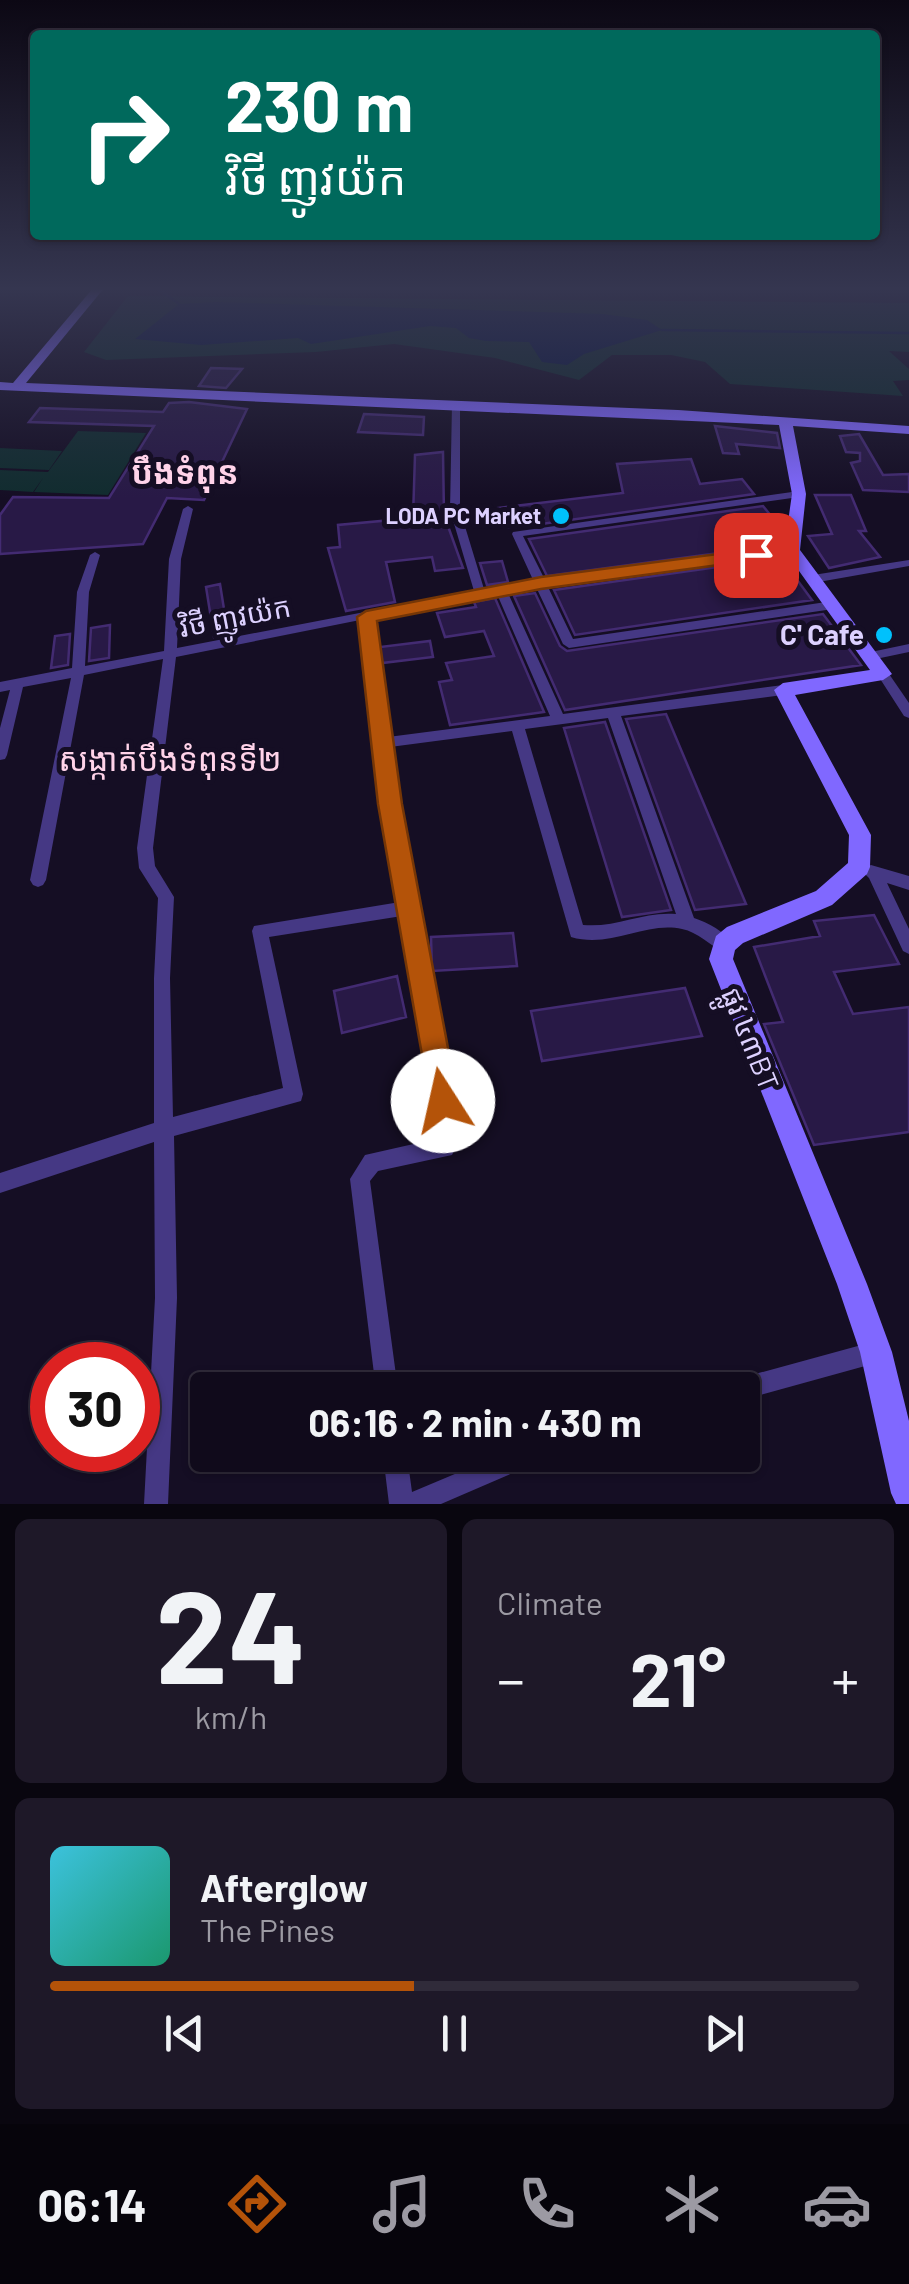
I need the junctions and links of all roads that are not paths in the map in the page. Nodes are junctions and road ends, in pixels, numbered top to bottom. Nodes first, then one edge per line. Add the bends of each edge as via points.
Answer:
1 (41, 357) edge
2 (0, 386) edge
3 (16, 387) junction
4 (456, 404) junction
5 (786, 420) junction
6 (909, 430) edge
7 (799, 494) junction
8 (188, 509) dead end
9 (792, 550) junction
10 (95, 555) dead end
11 (909, 563) edge
12 (813, 579) junction
13 (541, 583) junction
14 (500, 590) junction
15 (480, 593) junction
16 (834, 605) junction
17 (366, 617) junction
18 (909, 648) edge
19 (170, 656) junction
20 (871, 656) junction
21 (883, 674) junction
22 (78, 675) junction
23 (18, 686) junction
24 (0, 687) edge
25 (783, 690) junction
26 (613, 712) junction
27 (909, 712) edge
28 (559, 720) junction
29 (516, 726) junction
30 (382, 743) junction
31 (0, 756) edge
32 (866, 870) junction
33 (38, 880) dead end
34 (909, 882) edge
35 (408, 908) junction
36 (686, 919) junction
37 (724, 944) junction
38 (909, 946) edge
39 (167, 1128) junction
40 (0, 1183) edge
41 (876, 1352) junction
42 (384, 1372) edge
43 (760, 1384) edge
44 (397, 1472) edge
45 (488, 1472) edge
46 (909, 1493) edge
47 (156, 1504) edge
48 (401, 1504) edge
49 (412, 1504) edge

1 - 3 main road
2 - 3 main road
3 - 4 main road
4 - 5 main road
4 - 15 street via 455,510
5 - 6 main road
5 - 7 main road
7 - 9 main road
7 - 13 street via 521,530 517,534
8 - 19 street via 173,574
9 - 12 main road
9 - 13 street, វិថី ញូវយ៉ក
10 - 22 street via 84,592
11 - 12 street
12 - 16 main road
13 - 14 street, វិថី ញូវយ៉ក
13 - 16 street via 569,644
14 - 15 street, វិថី ញូវយ៉ក
14 - 28 street
15 - 17 street, វិថី ញូវយ៉ក
16 - 20 main road
17 - 19 street, វិថី ញូវយ៉ក
17 - 30 street
18 - 20 street
19 - 22 street, វិថី ញូវយ៉ក
19 - 39 street via 145,858 166,897
20 - 21 main road
21 - 25 main road
21 - 27 street
22 - 23 street, វិថី ញូវយ៉ក
22 - 33 street
23 - 24 street, វិថី ញូវយ៉ក
23 - 31 street
25 - 26 street
25 - 32 main road via 860,836
26 - 28 street
26 - 36 street
28 - 29 street
29 - 30 street
29 - 36 street via 576,930
30 - 35 street
32 - 34 street
32 - 37 main road via 824,898
32 - 38 street
35 - 39 street via 260,931 294,1094
35 - 42 street via 450,1139 445,1148 372,1162 360,1179
36 - 37 street
37 - 41 main road, ផ្លូវ ៤៣BT via 723,969
39 - 40 street
39 - 47 street
41 - 43 street
41 - 46 main road, ផ្លូវ ៤៣BT
44 - 48 street
45 - 49 street

